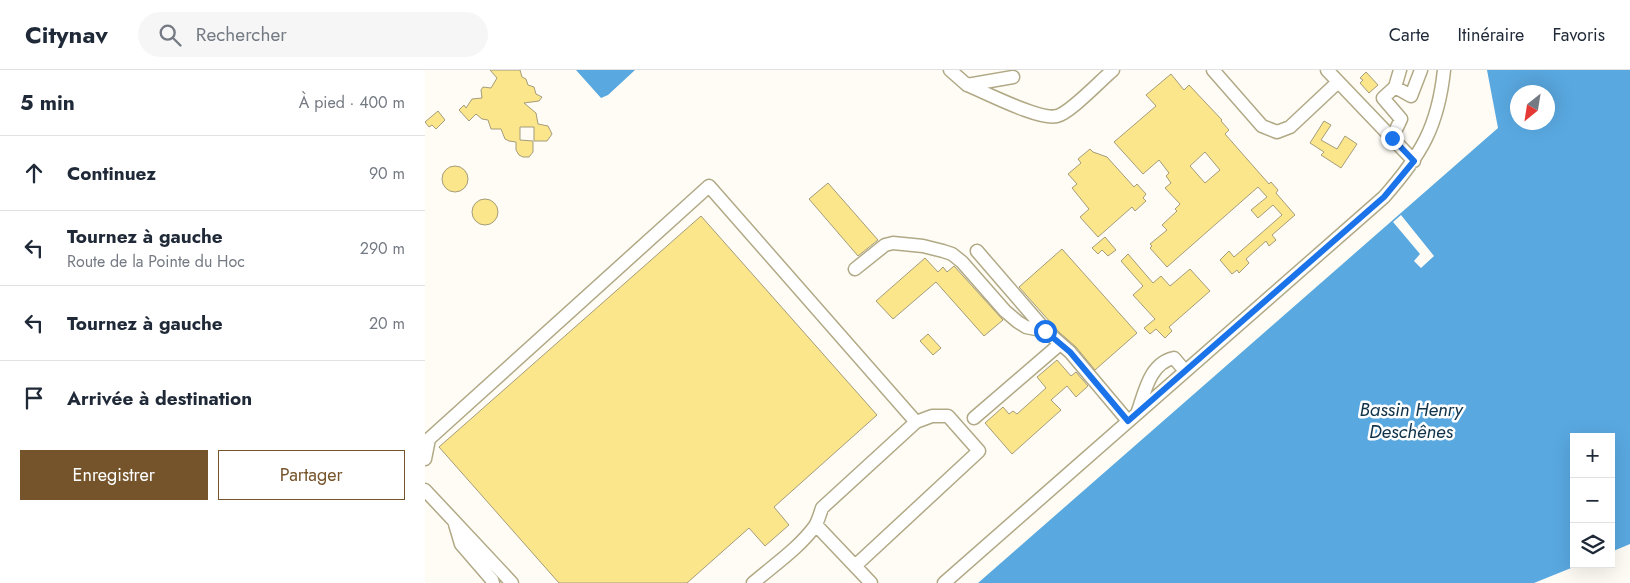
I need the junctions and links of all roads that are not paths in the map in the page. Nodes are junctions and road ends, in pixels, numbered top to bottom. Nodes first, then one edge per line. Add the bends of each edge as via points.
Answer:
1 (950, 70) edge
2 (1113, 70) edge
3 (1213, 70) edge
4 (1327, 70) edge
5 (1401, 70) edge
6 (1421, 70) edge
7 (1444, 70) edge
8 (1013, 77) dead end
9 (1339, 82) junction
10 (967, 85) junction
11 (1395, 87) junction
12 (1392, 138) junction
13 (1414, 161) junction
14 (977, 251) dead end
15 (855, 269) dead end
16 (1045, 331) junction
17 (1060, 344) junction
18 (1185, 372) junction
19 (1138, 412) junction
20 (974, 418) dead end
21 (1128, 421) junction
22 (916, 422) junction
23 (425, 459) edge
24 (425, 490) edge
25 (455, 521) junction
26 (816, 525) junction
27 (855, 566) junction
28 (493, 583) edge
29 (512, 583) edge
30 (753, 583) edge
31 (871, 583) edge
32 (944, 583) edge

1 - 10 street
2 - 10 street via 1069,109 1055,117 1034,113
3 - 9 street via 1262,126 1277,132 1290,127
4 - 9 street
5 - 11 street
6 - 11 street via 1411,96
7 - 13 street via 1433,123
8 - 10 street
9 - 12 street
11 - 12 street via 1383,98 1401,119
12 - 13 street
13 - 18 street via 1384,197
14 - 16 street
15 - 16 street via 885,245 893,243 943,251 962,262 1018,322 1027,328
16 - 17 street
17 - 20 street
17 - 21 street
18 - 19 street
18 - 19 street via 1174,358 1164,360 1149,378
19 - 21 street
21 - 32 street
22 - 23 street via 709,186 429,439
22 - 26 street via 822,508
22 - 27 street via 932,416 949,416 979,452
24 - 25 street
25 - 28 street via 461,544
25 - 29 street
26 - 27 street
26 - 30 street via 798,545
27 - 31 street

